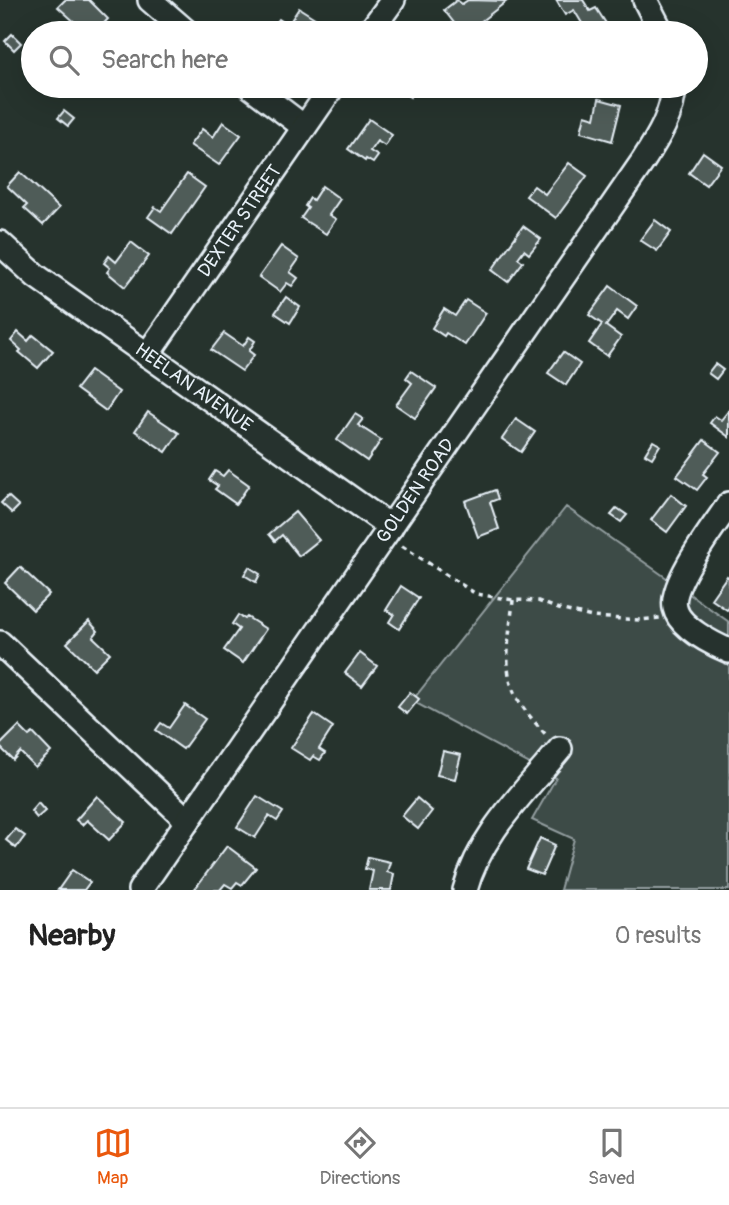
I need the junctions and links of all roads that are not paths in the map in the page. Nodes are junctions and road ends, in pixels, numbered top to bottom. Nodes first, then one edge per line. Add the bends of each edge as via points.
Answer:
1 (150, 0) edge
2 (393, 0) edge
3 (645, 0) edge
4 (174, 21) edge
5 (378, 21) edge
6 (656, 21) edge
7 (266, 98) edge
8 (324, 98) edge
9 (671, 98) edge
10 (304, 127) junction
11 (0, 243) edge
12 (147, 355) junction
13 (729, 504) edge
14 (388, 531) junction
15 (0, 643) edge
16 (729, 651) edge
17 (560, 750) road end
18 (188, 821) junction
19 (141, 890) edge
20 (465, 890) edge

1 - 4 street
2 - 5 street
3 - 6 street
7 - 10 street
8 - 10 street, DEXTER STREET
9 - 14 street, GOLDEN ROAD via 659,136 643,161
10 - 12 street, DEXTER STREET
11 - 12 street, HEELAN AVENUE via 36,276
12 - 14 street, HEELAN AVENUE
13 - 16 street via 683,573 674,599 682,621
14 - 18 street, GOLDEN ROAD
15 - 18 street
17 - 20 street via 496,825
18 - 19 street, GOLDEN ROAD

